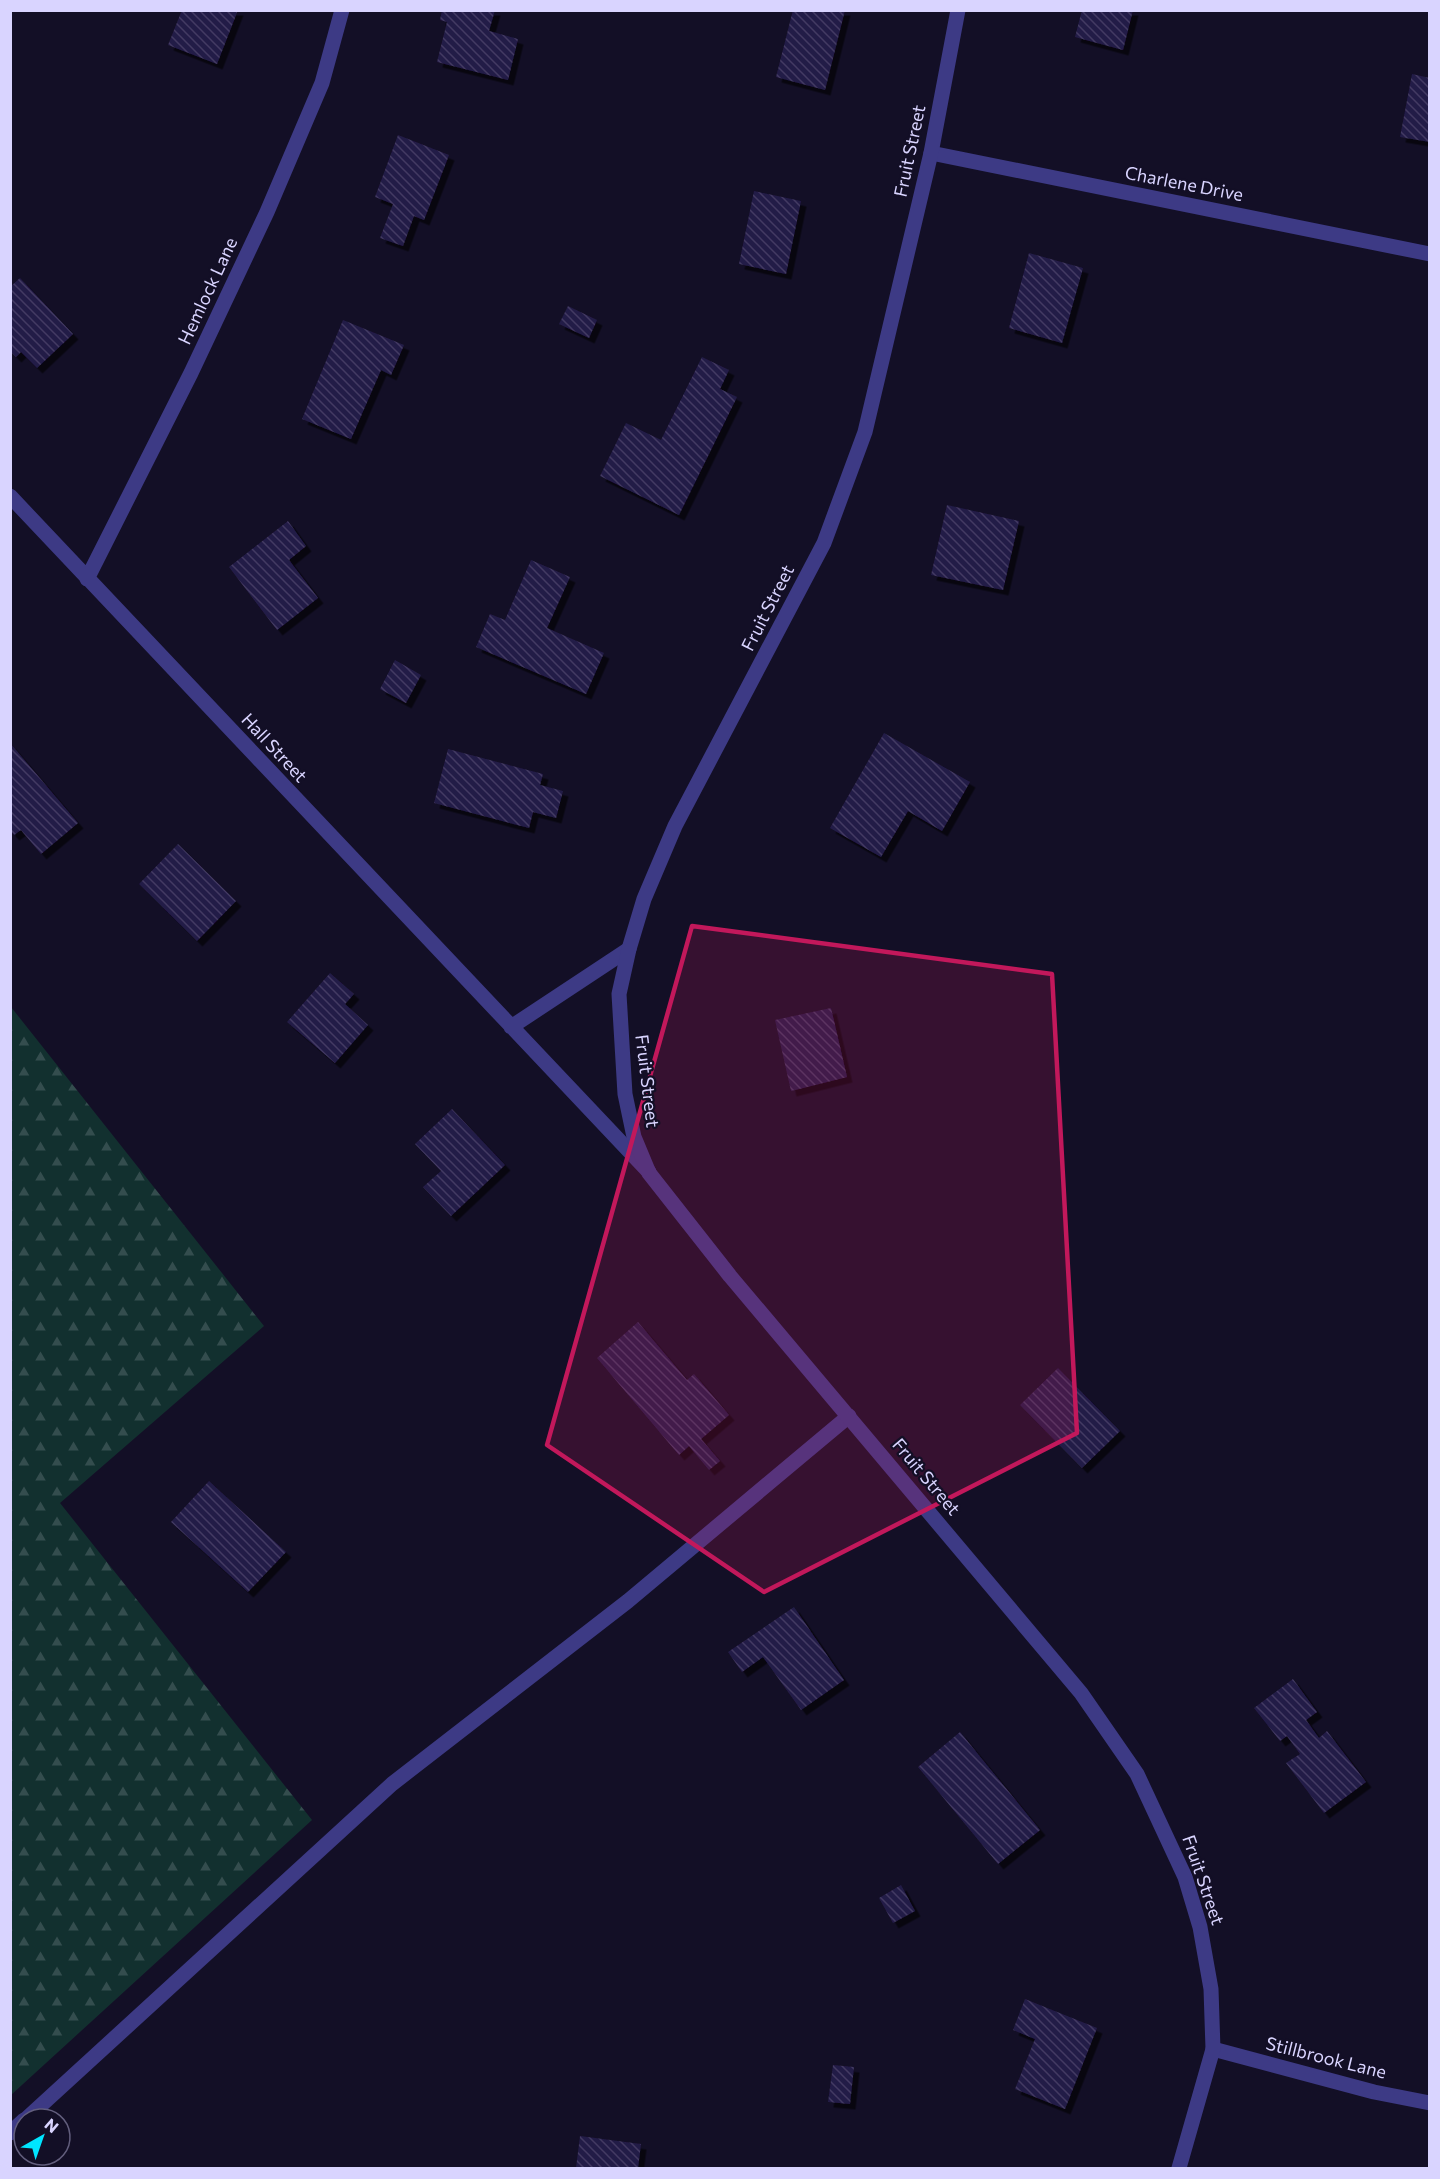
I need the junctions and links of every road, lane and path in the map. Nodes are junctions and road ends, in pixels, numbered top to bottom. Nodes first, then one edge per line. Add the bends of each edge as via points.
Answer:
1 (342, 10) edge
2 (958, 10) edge
3 (931, 153) junction
4 (1430, 254) edge
5 (10, 496) edge
6 (87, 579) junction
7 (629, 949) junction
8 (511, 1027) junction
9 (649, 1173) junction
10 (849, 1416) junction
11 (1213, 2049) junction
12 (1430, 2103) edge
13 (39, 2107) edge
14 (1179, 2169) edge

1 - 6 street, Hemlock Lane via 322,83 267,212
2 - 3 street, Fruit Street
3 - 4 street, Charlene Drive
3 - 7 street, Fruit Street via 865,432 832,520 772,644 675,826
5 - 6 street, Hall Street
6 - 8 street, Hall Street
7 - 8 street
7 - 9 street, Fruit Street via 619,994 625,1094 634,1137
8 - 9 street, Hall Street
9 - 10 street, Fruit Street
10 - 11 street, Fruit Street via 1081,1693 1137,1774 1185,1877 1200,1927 1211,1989
10 - 13 street via 628,1602 392,1784
11 - 12 street, Stillbrook Lane
11 - 14 street, Fruit Street

